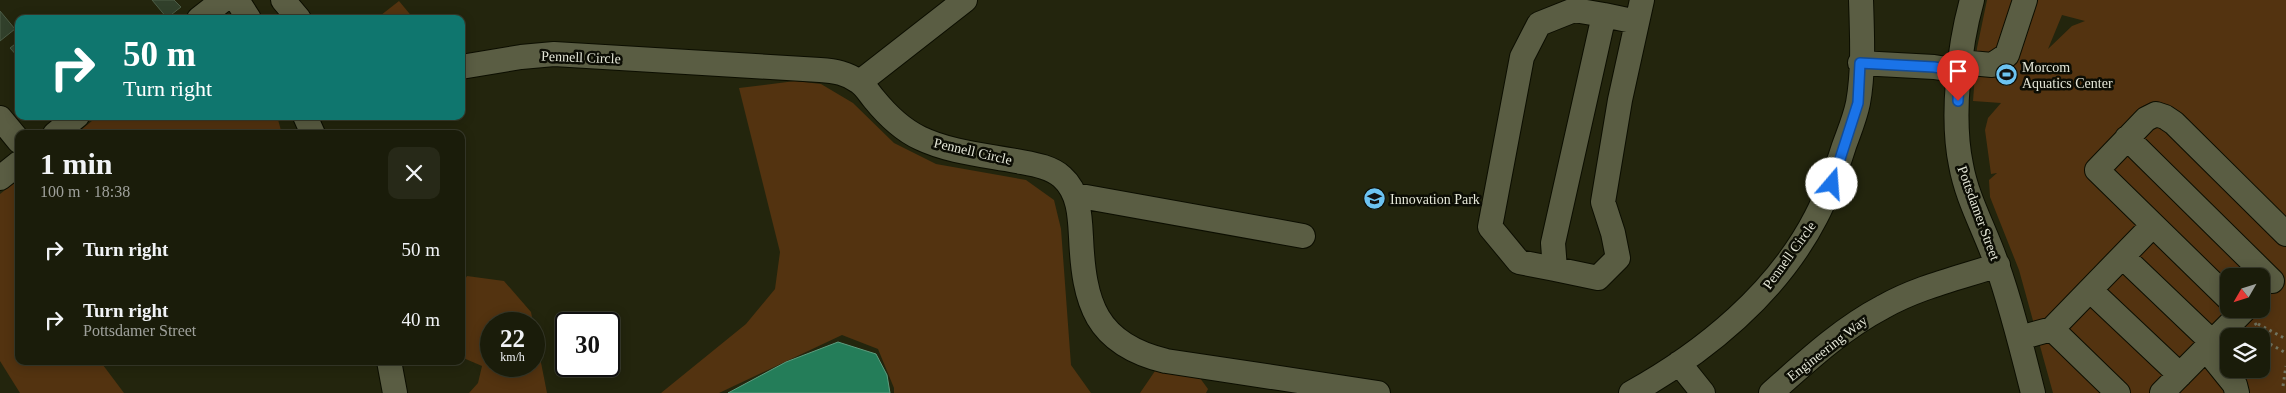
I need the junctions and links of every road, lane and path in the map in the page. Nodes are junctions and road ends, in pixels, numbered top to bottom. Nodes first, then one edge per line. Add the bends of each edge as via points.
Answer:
1 (223, 0) edge
2 (237, 0) edge
3 (283, 0) edge
4 (965, 0) edge
5 (1860, 0) edge
6 (1972, 0) edge
7 (2025, 0) edge
8 (1640, 11) edge
9 (204, 15) edge
10 (246, 15) edge
11 (296, 15) edge
12 (1604, 15) junction
13 (1860, 63) junction
14 (465, 66) edge
15 (1959, 66) junction
16 (860, 82) junction
17 (0, 118) edge
18 (72, 120) edge
19 (60, 130) edge
20 (15, 136) edge
21 (2128, 138) junction
22 (15, 166) edge
23 (0, 178) edge
24 (1075, 195) junction
25 (2153, 225) junction
26 (2286, 234) edge
27 (1303, 236) dead end
28 (2123, 257) junction
29 (1998, 266) junction
30 (1555, 269) junction
31 (2273, 280) edge
32 (2220, 289) edge
33 (2090, 290) junction
34 (2238, 318) edge
35 (2249, 318) edge
36 (2253, 318) edge
37 (2052, 329) junction
38 (2019, 338) junction
39 (2286, 339) edge
40 (2209, 345) junction
41 (2286, 353) edge
42 (1679, 364) junction
43 (390, 365) edge
44 (2286, 366) edge
45 (2180, 375) junction
46 (1288, 386) edge
47 (2283, 386) dead end
48 (394, 393) edge
49 (1378, 393) edge
50 (1631, 393) edge
51 (1703, 393) edge
52 (1771, 393) edge
53 (2034, 393) edge
54 (2118, 393) edge
55 (2162, 393) edge
56 (2237, 393) edge

1 - 9 street
2 - 10 street
3 - 11 street
4 - 16 street
5 - 13 street, Pennell Circle
6 - 15 street, Pottsdamer Street
7 - 15 street via 2007,55 1992,65
8 - 12 street
8 - 30 street via 1602,202 1618,258 1598,278
12 - 30 street via 1553,243
12 - 30 street via 1574,10 1539,24 1522,57 1490,226 1519,262
13 - 15 street
13 - 42 street, Pennell Circle via 1858,103 1832,184 1816,218 1777,276 1741,314
14 - 16 street, Pennell Circle via 520,57 569,55 834,71
15 - 29 street, Pottsdamer Street via 1961,165
16 - 24 street, Pennell Circle via 892,119 919,138 1048,169 1062,177
17 - 20 street
18 - 19 street
21 - 25 street via 2097,170
21 - 26 street via 2146,119 2156,114 2165,117
21 - 31 street
22 - 23 street
24 - 27 street
24 - 46 street, Pennell Circle via 1080,217 1082,267 1089,300 1097,317 1119,342 1132,351 1166,361
25 - 28 street
25 - 32 street
28 - 33 street
28 - 40 street
29 - 38 street, Pottsdamer Street
29 - 52 street, Engineering Way via 1907,295 1884,306 1839,335
33 - 37 street
33 - 45 street
34 - 40 street
35 - 41 path via 2270,344
36 - 39 path
37 - 38 street
37 - 54 street
38 - 53 street, Pottsdamer Street
40 - 45 street
40 - 56 street
42 - 50 street, Pennell Circle
42 - 51 street
43 - 48 street
44 - 47 path
45 - 55 street
46 - 49 street, Pennell Circle

